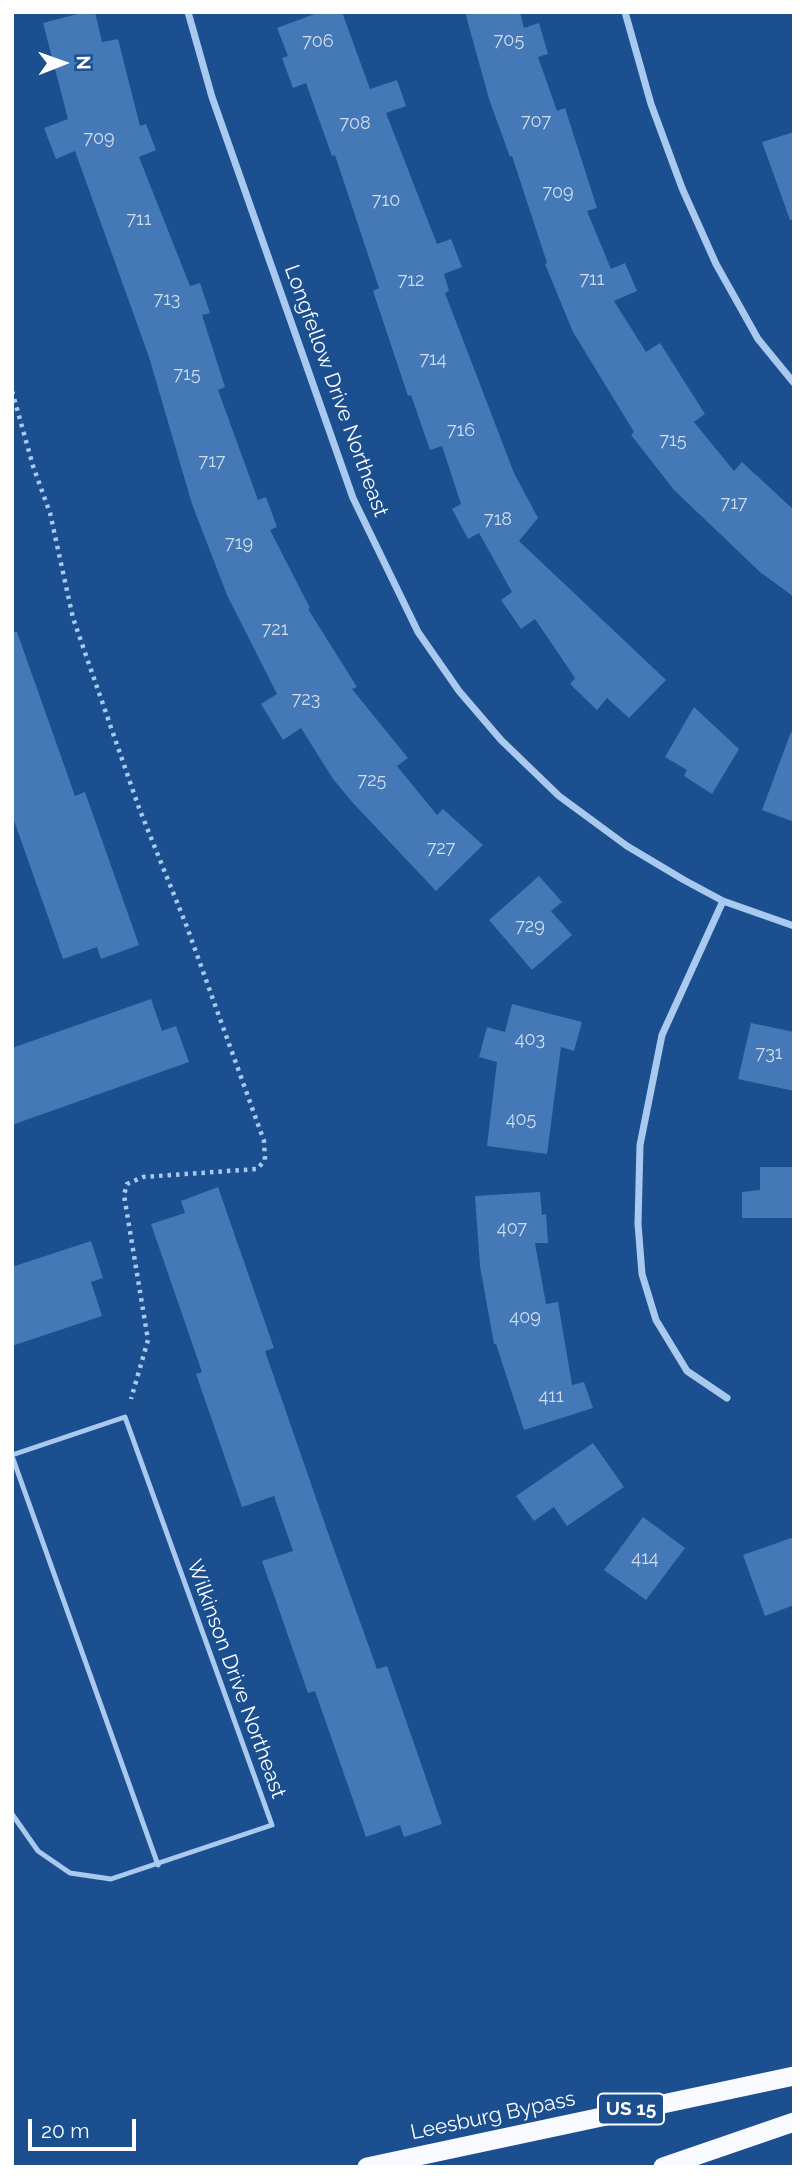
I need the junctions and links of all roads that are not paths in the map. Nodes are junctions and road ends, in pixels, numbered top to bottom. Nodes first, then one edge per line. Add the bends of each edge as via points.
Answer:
1 (188, 12) edge
2 (625, 12) edge
3 (794, 383) edge
4 (723, 901) junction
5 (794, 926) edge
6 (727, 1398) dead end
7 (12, 1455) edge
8 (12, 1814) edge
9 (158, 1865) junction
10 (794, 2076) edge
11 (794, 2122) edge
12 (367, 2167) edge
13 (663, 2167) edge

1 - 4 street, Longfellow Drive Northeast via 212,97 353,498 418,632 501,740 559,796 628,846
2 - 3 street via 651,104 682,188 758,339
4 - 5 street, Longfellow Drive Northeast
4 - 6 street via 662,1035 640,1144 638,1224 642,1274 656,1320 687,1371
7 - 9 lane
7 - 9 lane, Wilkinson Drive Northeast via 125,1416 272,1825
8 - 9 lane, Wilkinson Drive Northeast via 38,1851 70,1873 111,1879
10 - 12 highway, Leesburg Bypass / US 15
11 - 13 highway

